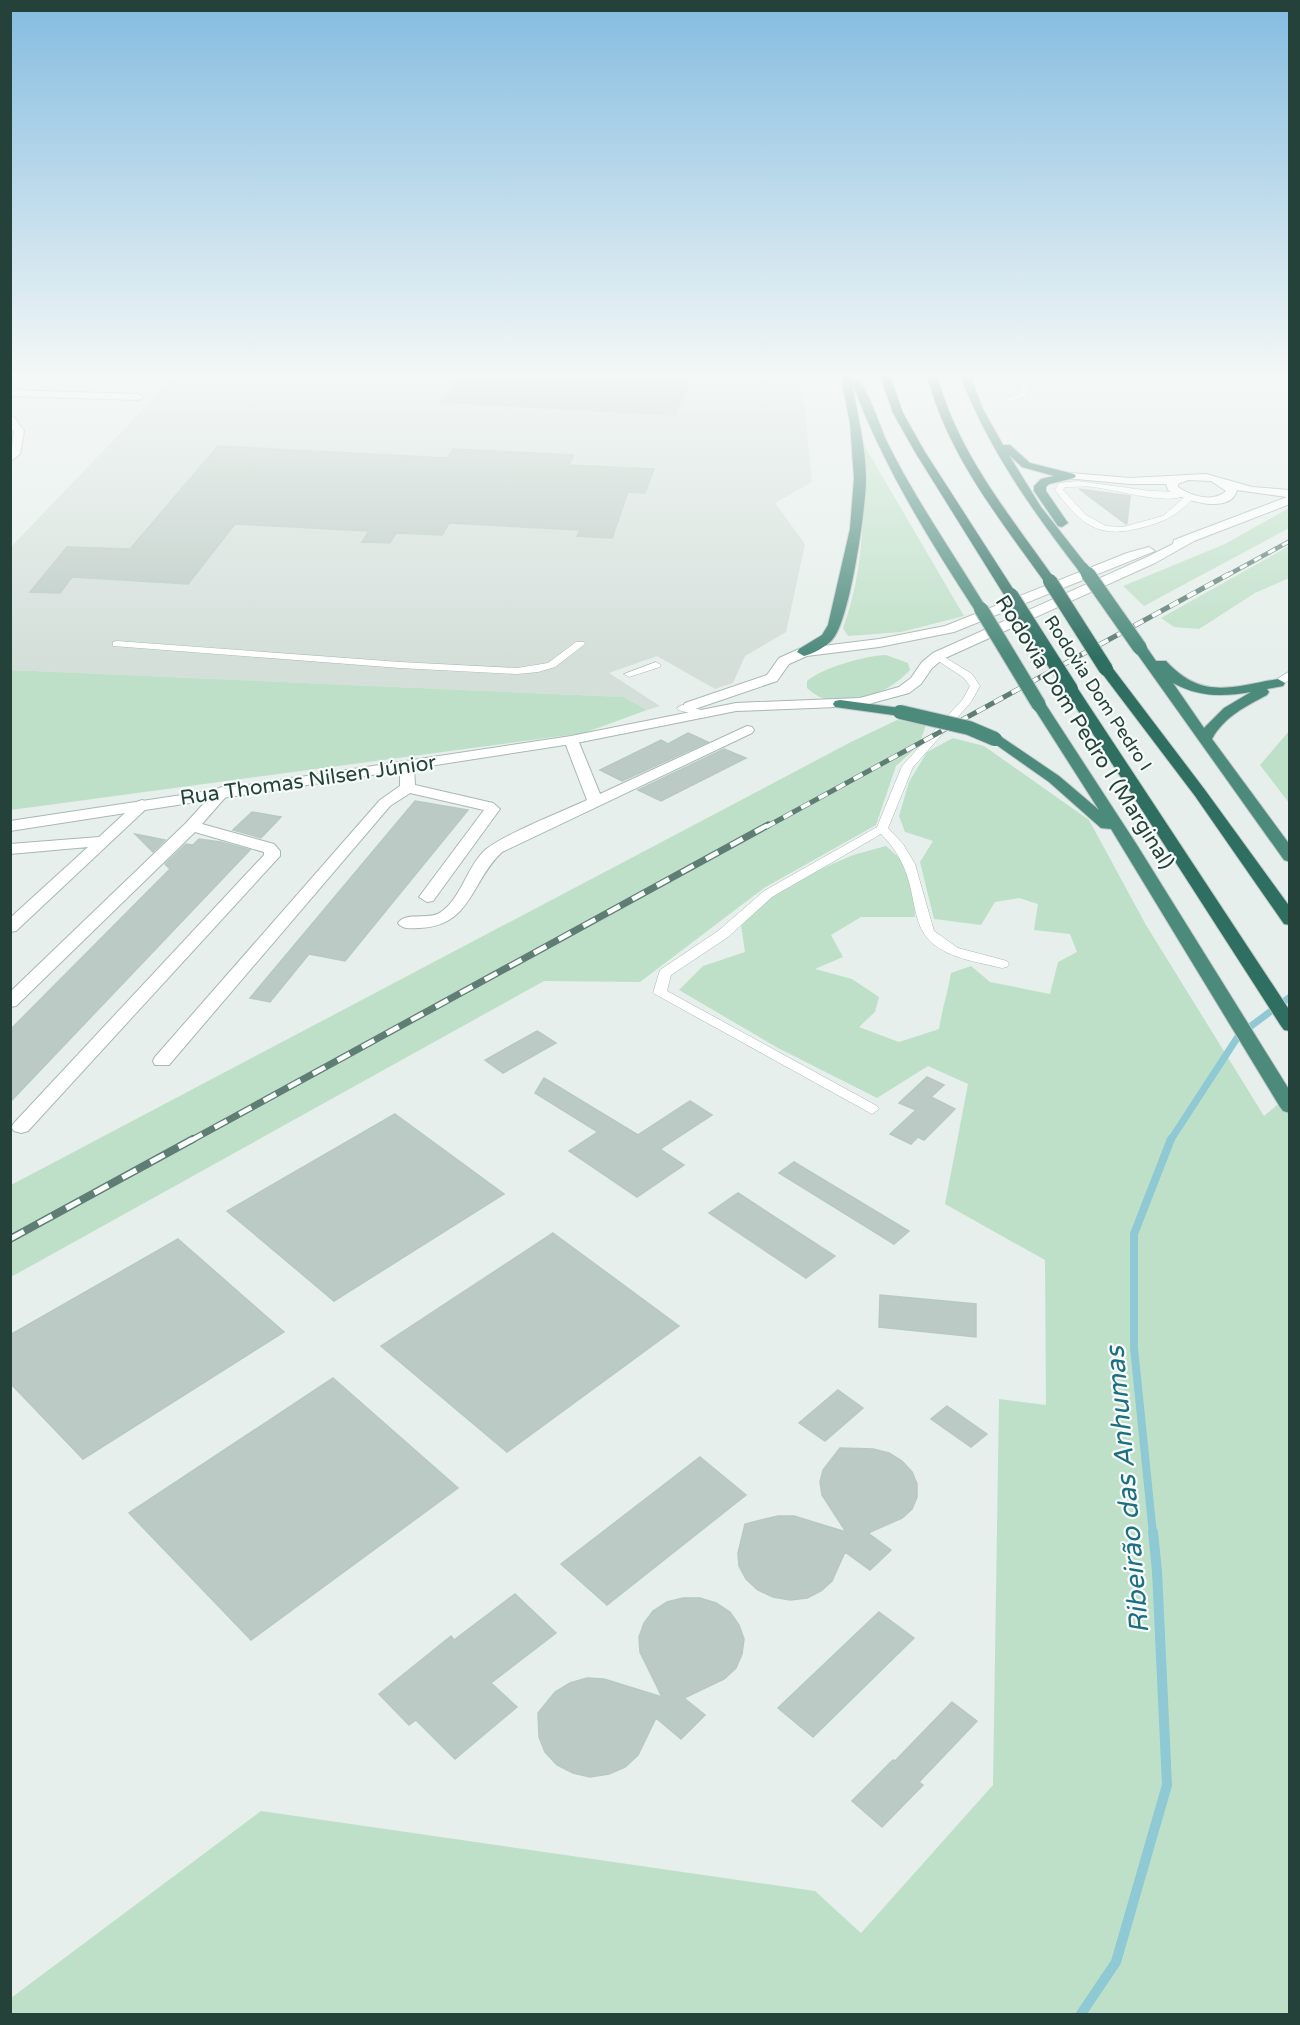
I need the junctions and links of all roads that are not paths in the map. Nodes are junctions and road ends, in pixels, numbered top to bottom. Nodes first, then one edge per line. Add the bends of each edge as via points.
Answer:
1 (859, 470) edge
2 (899, 470) edge
3 (931, 470) edge
4 (974, 470) edge
5 (1011, 470) edge
6 (1040, 470) edge
7 (1070, 476) junction
8 (1226, 483) junction
9 (1180, 491) junction
10 (1290, 494) edge
11 (1219, 499) junction
12 (1290, 500) edge
13 (1277, 505) junction
14 (1189, 540) junction
15 (1067, 548) junction
16 (117, 644) dead end
17 (580, 644) dead end
18 (1140, 648) junction
19 (804, 652) junction
20 (933, 661) junction
21 (656, 665) dead end
22 (629, 674) dead end
23 (1284, 679) edge
24 (779, 686) junction
25 (809, 704) junction
26 (840, 704) junction
27 (682, 708) junction
28 (701, 713) junction
29 (747, 730) dead end
30 (605, 734) junction
31 (1205, 739) junction
32 (571, 740) junction
33 (407, 766) junction
34 (408, 788) junction
35 (222, 792) junction
36 (596, 803) junction
37 (142, 805) junction
38 (10, 826) edge
39 (192, 826) junction
40 (882, 829) junction
41 (104, 841) junction
42 (1129, 845) junction
43 (10, 849) edge
44 (1290, 857) edge
45 (427, 897) dead end
46 (1290, 920) edge
47 (406, 923) dead end
48 (10, 927) edge
49 (1002, 964) dead end
50 (10, 1002) edge
51 (1290, 1026) edge
52 (162, 1061) dead end
53 (1290, 1107) edge
54 (872, 1109) dead end
55 (21, 1127) dead end

1 - 19 highway via 856,529 835,625 827,638
2 - 42 highway, Rodovia Dom Pedro I (Marginal), bridge via 1039,705
3 - 51 highway, Rodovia Dom Pedro I, bridge
4 - 46 highway, Rodovia Dom Pedro I, bridge via 1106,669
5 - 15 highway
6 - 7 highway
7 - 9 street via 1130,481
7 - 15 highway via 1045,481 1040,486 1072,540
8 - 9 street via 1187,477
8 - 10 street
8 - 11 street via 1231,494
9 - 9 lane via 1166,518 1123,530 1104,529 1083,518 1059,490 1062,485 1079,482 1166,496
9 - 11 street
11 - 13 street
12 - 13 street
13 - 14 street
14 - 19 street, Rua Thomas Nilsen Júnior via 1131,556 949,629
14 - 20 street
15 - 18 highway, bridge
16 - 17 lane via 536,671 554,666
18 - 23 highway via 1177,680 1204,690 1233,692
18 - 31 highway
19 - 24 street, Rua Thomas Nilsen Júnior via 784,661
20 - 26 street, Rua Thomas Nilsen Júnior via 904,690
20 - 40 lane via 968,676 975,686 908,766
21 - 22 lane
23 - 31 highway via 1219,720 1209,728
24 - 25 street
24 - 27 street, Rua Thomas Nilsen Júnior
25 - 26 street, Rua Thomas Nilsen Júnior
25 - 28 street, Rua Thomas Nilsen Júnior via 736,707
26 - 42 highway, bridge via 900,712 969,728 994,739 1076,796
27 - 28 lane
27 - 30 street, Rua Thomas Nilsen Júnior
28 - 30 street, Rua Thomas Nilsen Júnior
29 - 36 street
30 - 32 street, Rua Thomas Nilsen Júnior
31 - 44 highway
32 - 33 street, Rua Thomas Nilsen Júnior
32 - 36 street
33 - 34 street
33 - 35 street, Rua Thomas Nilsen Júnior
34 - 45 street via 492,809
34 - 52 street via 385,803
35 - 37 street, Rua Thomas Nilsen Júnior
35 - 39 street
36 - 47 street via 489,854 444,918
37 - 38 street, Rua Thomas Nilsen Júnior
37 - 41 street
39 - 50 street
39 - 55 street via 268,847 272,856
40 - 49 lane via 906,854 928,932 966,956
40 - 54 lane via 768,894 723,934 665,973 660,993
41 - 43 street
41 - 48 street
42 - 53 highway, Rodovia Dom Pedro I (Marginal)

